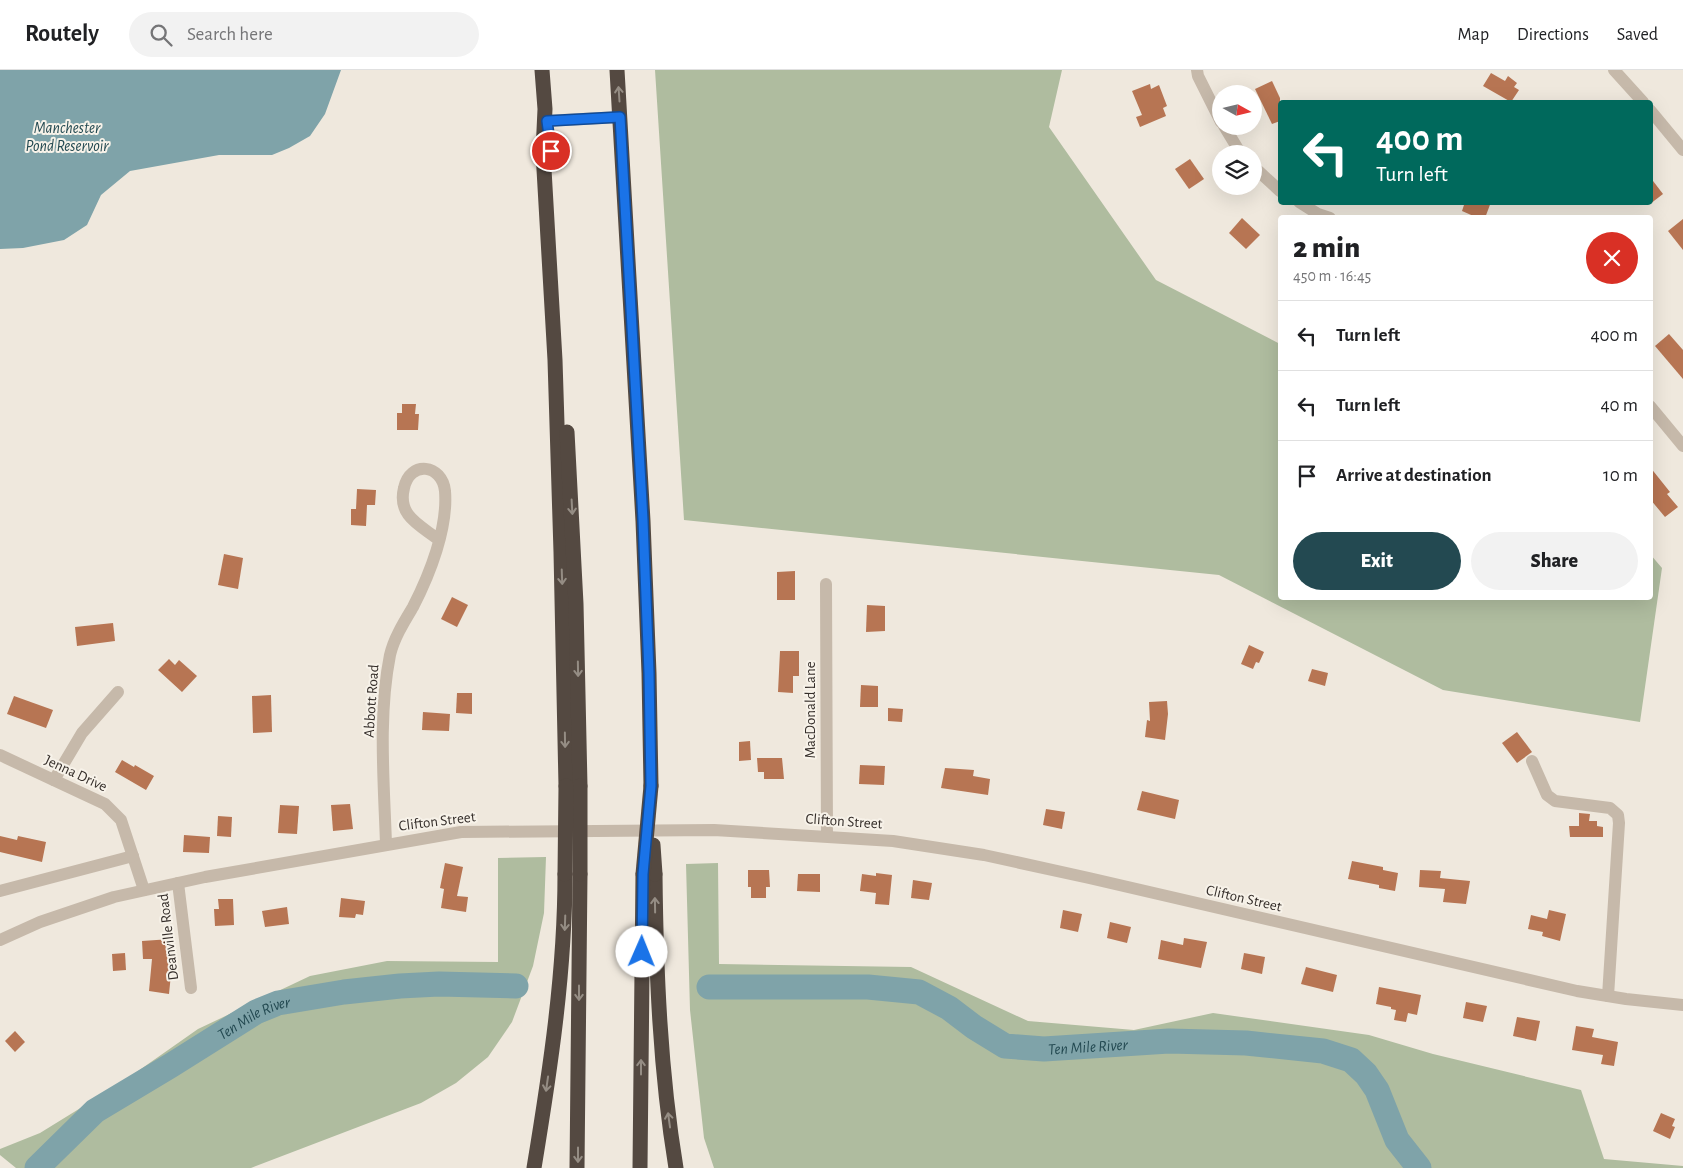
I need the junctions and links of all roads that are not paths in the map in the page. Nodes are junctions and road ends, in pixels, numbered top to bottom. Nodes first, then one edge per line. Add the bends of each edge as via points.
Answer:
1 (542, 70) edge
2 (617, 70) edge
3 (1197, 70) edge
4 (1614, 70) edge
5 (1641, 100) edge
6 (1212, 104) edge
7 (1653, 114) edge
8 (545, 117) junction
9 (620, 117) junction
10 (1683, 150) edge
11 (1262, 174) edge
12 (1278, 189) edge
13 (1304, 205) edge
14 (1321, 215) edge
15 (1653, 410) edge
16 (1683, 446) edge
17 (438, 540) junction
18 (826, 584) dead end
19 (118, 692) dead end
20 (0, 755) edge
21 (1532, 761) dead end
22 (54, 780) junction
23 (827, 836) junction
24 (386, 844) junction
25 (133, 856) junction
26 (572, 874) junction
27 (649, 874) junction
28 (178, 883) junction
29 (0, 890) edge
30 (144, 890) junction
31 (0, 940) edge
32 (191, 988) dead end
33 (1608, 996) junction
34 (1683, 1005) edge
35 (534, 1168) edge
36 (578, 1168) edge
37 (640, 1168) edge
38 (676, 1168) edge

1 - 8 highway
9 -> 2 highway
3 - 6 street
4 - 5 street
7 - 10 street
8 - 9 street
8 -> 26 highway, bridge via 543,152 573,786
9 - 27 highway, bridge via 645,555 651,786
11 - 12 street
13 - 14 street
15 - 16 street
17 - 17 street, Abbott Road via 404,510 404,486 414,470 431,469 438,474 444,486
17 - 24 street, Abbott Road via 433,561 391,653 386,677 383,718
18 - 23 street, MacDonald Lane
19 - 22 street via 82,733
20 - 22 street, Jenna Drive
21 - 33 street via 1547,795 1554,801 1610,808 1618,815
22 - 25 street, Jenna Drive via 105,804 121,820
23 - 24 street, Clifton Street via 714,830 461,832
23 - 33 street, Clifton Street via 893,841 984,855 1508,976
24 - 28 street, Clifton Street
25 - 29 street
25 - 30 street, Jenna Drive
26 -> 35 highway
26 -> 36 highway
37 -> 27 highway
38 -> 27 highway via 667,1106
28 - 30 street, Clifton Street
28 - 32 street, Deanville Road
30 - 31 street, Clifton Street via 49,919
33 - 34 street, Clifton Street

